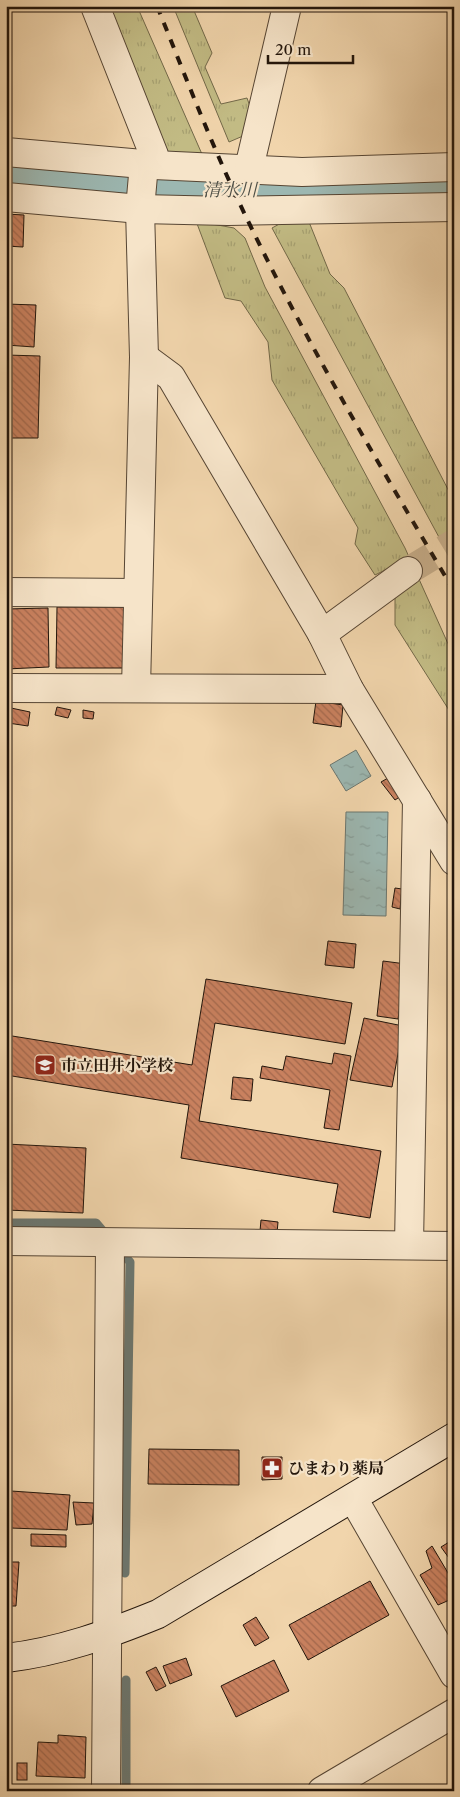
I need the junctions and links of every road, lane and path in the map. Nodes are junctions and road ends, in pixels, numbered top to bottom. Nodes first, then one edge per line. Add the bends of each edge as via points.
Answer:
1 (95, 6) edge
2 (287, 6) edge
3 (6, 152) edge
4 (454, 167) edge
5 (249, 168) junction
6 (145, 182) junction
7 (6, 197) edge
8 (454, 207) edge
9 (144, 357) junction
10 (408, 571) tunnel mouth
11 (6, 592) edge
12 (138, 593) junction
13 (322, 634) junction
14 (6, 688) edge
15 (136, 688) junction
16 (349, 689) junction
17 (417, 800) junction
18 (454, 861) edge
19 (6, 1241) edge
20 (409, 1245) junction
21 (112, 1246) junction
22 (454, 1246) edge
23 (454, 1436) edge
24 (353, 1498) junction
25 (108, 1634) junction
26 (6, 1658) edge
27 (454, 1674) edge
28 (454, 1713) edge
29 (106, 1791) edge
30 (322, 1791) edge

1 - 6 street via 154,155
2 - 5 street
3 - 6 street
4 - 5 street via 302,172
5 - 6 street
6 - 7 street
6 - 8 street via 266,212
6 - 9 street
9 - 12 street
9 - 13 street via 170,377
10 - 13 street
11 - 12 street
12 - 15 street
13 - 16 street
14 - 15 street
15 - 16 street
16 - 17 street
17 - 18 street
17 - 20 street
19 - 21 street
20 - 21 street
20 - 22 street
21 - 25 street
23 - 24 street
24 - 25 street via 158,1614
24 - 27 street
25 - 26 street
25 - 29 street
28 - 30 street

